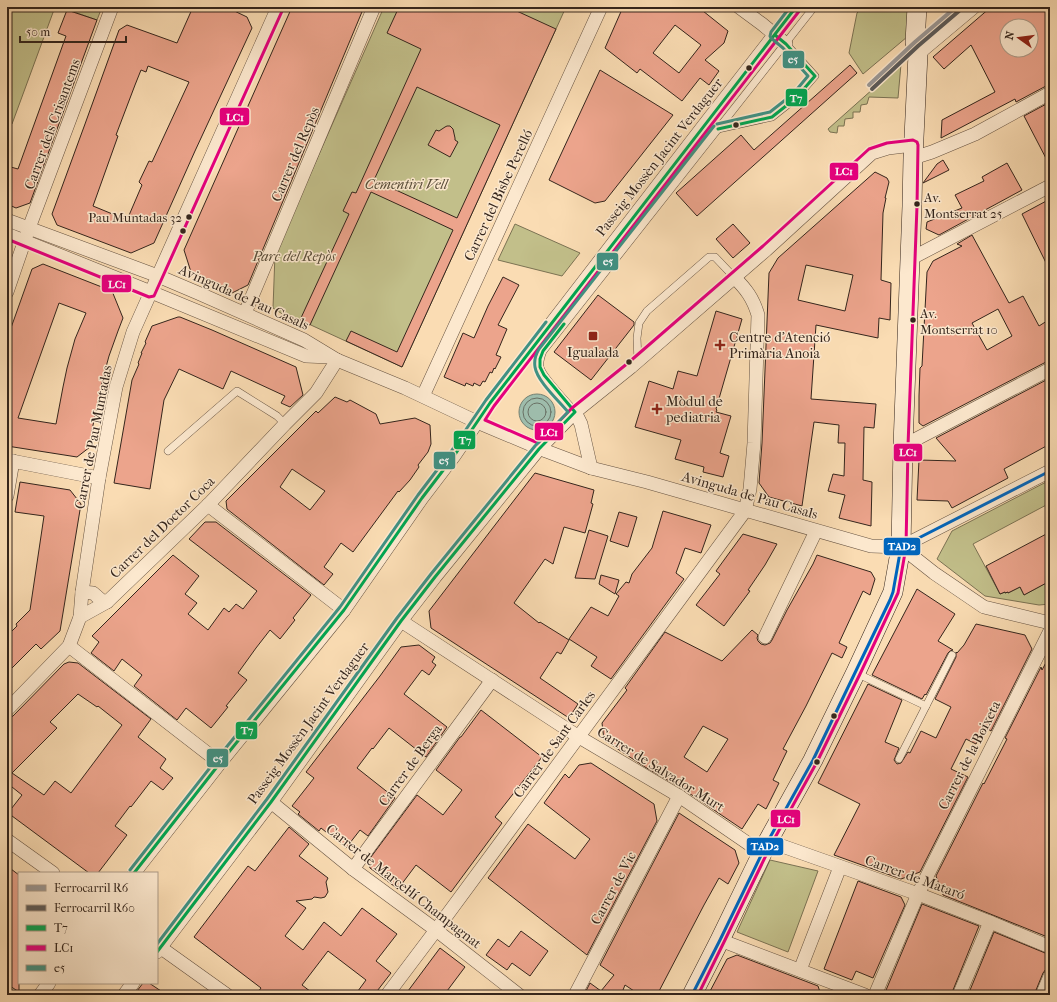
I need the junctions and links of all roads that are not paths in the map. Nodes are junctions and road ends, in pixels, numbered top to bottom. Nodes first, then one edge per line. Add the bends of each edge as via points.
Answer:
1 (112, 7) edge
2 (374, 7) edge
3 (601, 7) edge
4 (739, 7) edge
5 (796, 7) edge
6 (814, 7) edge
7 (917, 7) edge
8 (974, 7) edge
9 (276, 8) edge
10 (775, 35) junction
11 (786, 44) junction
12 (918, 54) junction
13 (1050, 93) edge
14 (713, 124) junction
15 (913, 152) junction
16 (1050, 186) edge
17 (7, 220) edge
18 (29, 228) junction
19 (7, 234) edge
20 (25, 241) junction
21 (910, 259) junction
22 (158, 276) junction
23 (734, 277) junction
24 (7, 292) edge
25 (151, 292) junction
26 (245, 313) junction
27 (334, 359) junction
28 (638, 361) junction
29 (1050, 369) edge
30 (423, 396) junction
31 (575, 412) junction
32 (477, 422) junction
33 (285, 424) junction
34 (903, 446) junction
35 (539, 449) junction
36 (168, 451) dead end
37 (10, 460) edge
38 (591, 468) junction
39 (1050, 471) edge
40 (98, 478) junction
41 (7, 496) edge
42 (208, 505) junction
43 (745, 511) junction
44 (816, 531) junction
45 (901, 548) junction
46 (82, 592) junction
47 (107, 602) junction
48 (344, 610) junction
49 (80, 617) junction
50 (401, 621) junction
51 (1050, 623) edge
52 (1050, 631) edge
53 (765, 637) dead end
54 (69, 646) junction
55 (952, 655) dead end
56 (856, 672) junction
57 (492, 680) junction
58 (926, 706) junction
59 (7, 710) edge
60 (579, 737) junction
61 (899, 759) dead end
62 (220, 763) junction
63 (679, 796) junction
64 (271, 802) junction
65 (7, 840) edge
66 (765, 847) junction
67 (840, 867) junction
68 (353, 869) junction
69 (52, 872) edge
70 (135, 872) edge
71 (918, 894) junction
72 (990, 922) junction
73 (436, 930) junction
74 (720, 940) junction
75 (1050, 947) edge
76 (158, 948) edge
77 (800, 970) junction
78 (1050, 976) edge
79 (48, 984) edge
80 (132, 984) edge
81 (835, 990) edge
82 (40, 995) edge
83 (124, 995) edge
84 (227, 995) edge
85 (387, 995) edge
86 (519, 995) edge
87 (575, 995) edge
88 (692, 995) edge
89 (865, 995) edge
90 (875, 995) edge
91 (959, 995) edge
92 (1042, 995) edge

1 - 18 street, Carrer dels Crisantems
2 - 26 street, Carrer del Repòs
3 - 30 street, Carrer del Bisbe Perelló
4 - 10 street
5 - 10 street, Passeig Mossèn Jacint Verdaguer
6 - 11 lane, Passeig Mossèn Jacint Verdaguer
7 - 12 street via 915,42
8 - 12 street
9 - 22 street, Carrer de Pau Muntadas
10 - 11 street
10 - 14 street, Passeig Mossèn Jacint Verdaguer
11 - 14 lane, Passeig Mossèn Jacint Verdaguer
11 - 14 lane via 814,76 796,98 772,117
12 - 15 street
13 - 15 street, Passeig Mossèn Jacint Verdaguer via 975,134 932,152
14 - 31 lane, Passeig Mossèn Jacint Verdaguer via 543,352 540,367 544,375
14 - 32 street, Passeig Mossèn Jacint Verdaguer
15 - 21 street
15 - 23 street, Passeig Mossèn Jacint Verdaguer via 888,148 872,153
16 - 21 street
17 - 18 street, Avinguda de Pau Casals
18 - 20 street, Carrer dels Crisantems
18 - 22 street, Avinguda de Pau Casals
19 - 20 street, Avinguda de Pau Casals
20 - 24 street, Carrer dels Crisantems
20 - 25 street, Avinguda de Pau Casals
21 - 34 street
22 - 25 street, Carrer de Pau Muntadas
22 - 26 street, Avinguda de Pau Casals
23 - 28 street, Passeig Mossèn Jacint Verdaguer
23 - 28 lane via 715,257 709,257 646,311 639,323
23 - 43 street via 752,297 758,315 754,443 750,489
25 - 27 street, Avinguda de Pau Casals via 306,356
25 - 40 street, Carrer de Pau Muntadas via 133,332 116,387
26 - 27 street, Avinguda de Pau Casals via 304,340
27 - 30 street, Avinguda de Pau Casals
27 - 33 street, Carrer del Doctor Coca via 316,393
28 - 31 street, Passeig Mossèn Jacint Verdaguer
29 - 34 street
30 - 32 street, Avinguda de Pau Casals
31 - 35 street, Passeig Mossèn Jacint Verdaguer
31 - 38 street via 581,424
32 - 35 street, Avinguda de Pau Casals
32 - 48 street, Passeig Mossèn Jacint Verdaguer
33 - 36 lane via 277,416 237,391
33 - 42 street, Carrer del Doctor Coca
34 - 45 street
35 - 38 street, Avinguda de Pau Casals
35 - 50 street, Passeig Mossèn Jacint Verdaguer
37 - 40 street
37 - 41 street
38 - 43 street, Avinguda de Pau Casals
39 - 45 street
40 - 46 street, Carrer de Pau Muntadas
42 - 47 street, Carrer del Doctor Coca
42 - 48 street
43 - 44 street, Avinguda de Pau Casals
43 - 60 street, Carrer de Sant Carles
44 - 45 street, Avinguda de Pau Casals via 871,546
44 - 53 street
45 - 51 street via 984,607
45 - 56 street via 893,592
46 - 47 street via 93,593
46 - 49 street, Carrer de Pau Muntadas
47 - 49 street, Carrer del Doctor Coca
48 - 62 street, Passeig Mossèn Jacint Verdaguer
49 - 54 street
50 - 57 street, Carrer de Salvador Murt
50 - 64 street, Passeig Mossèn Jacint Verdaguer
52 - 71 street, Carrer de la Boixeta
54 - 59 street
54 - 62 street
55 - 58 lane
56 - 58 lane
56 - 66 street via 813,760
57 - 60 street, Carrer de Salvador Murt
57 - 68 street, Carrer de Berga
58 - 61 lane
60 - 63 street, Carrer de Salvador Murt
60 - 73 street, Carrer de Sant Carles
62 - 70 street, Passeig Mossèn Jacint Verdaguer
63 - 66 street, Carrer de Salvador Murt
63 - 87 street, Carrer de Vic
64 - 68 street, Carrer de Marcel·lí Champagnat
64 - 76 street, Passeig Mossèn Jacint Verdaguer
65 - 69 street
66 - 67 street, Carrer de Mataró
66 - 74 street
67 - 71 street, Carrer de Mataró
67 - 77 street
68 - 73 street, Carrer de Marcel·lí Champagnat
71 - 72 street, Carrer de Mataró
71 - 90 street, Carrer de la Boixeta
72 - 75 street, Carrer de Mataró
72 - 91 street
73 - 85 street, Carrer de Sant Carles
73 - 86 street, Carrer de Marcel·lí Champagnat
74 - 77 street
74 - 88 street
76 - 84 street
77 - 81 street
78 - 92 street
79 - 82 street
80 - 83 street
81 - 89 street

